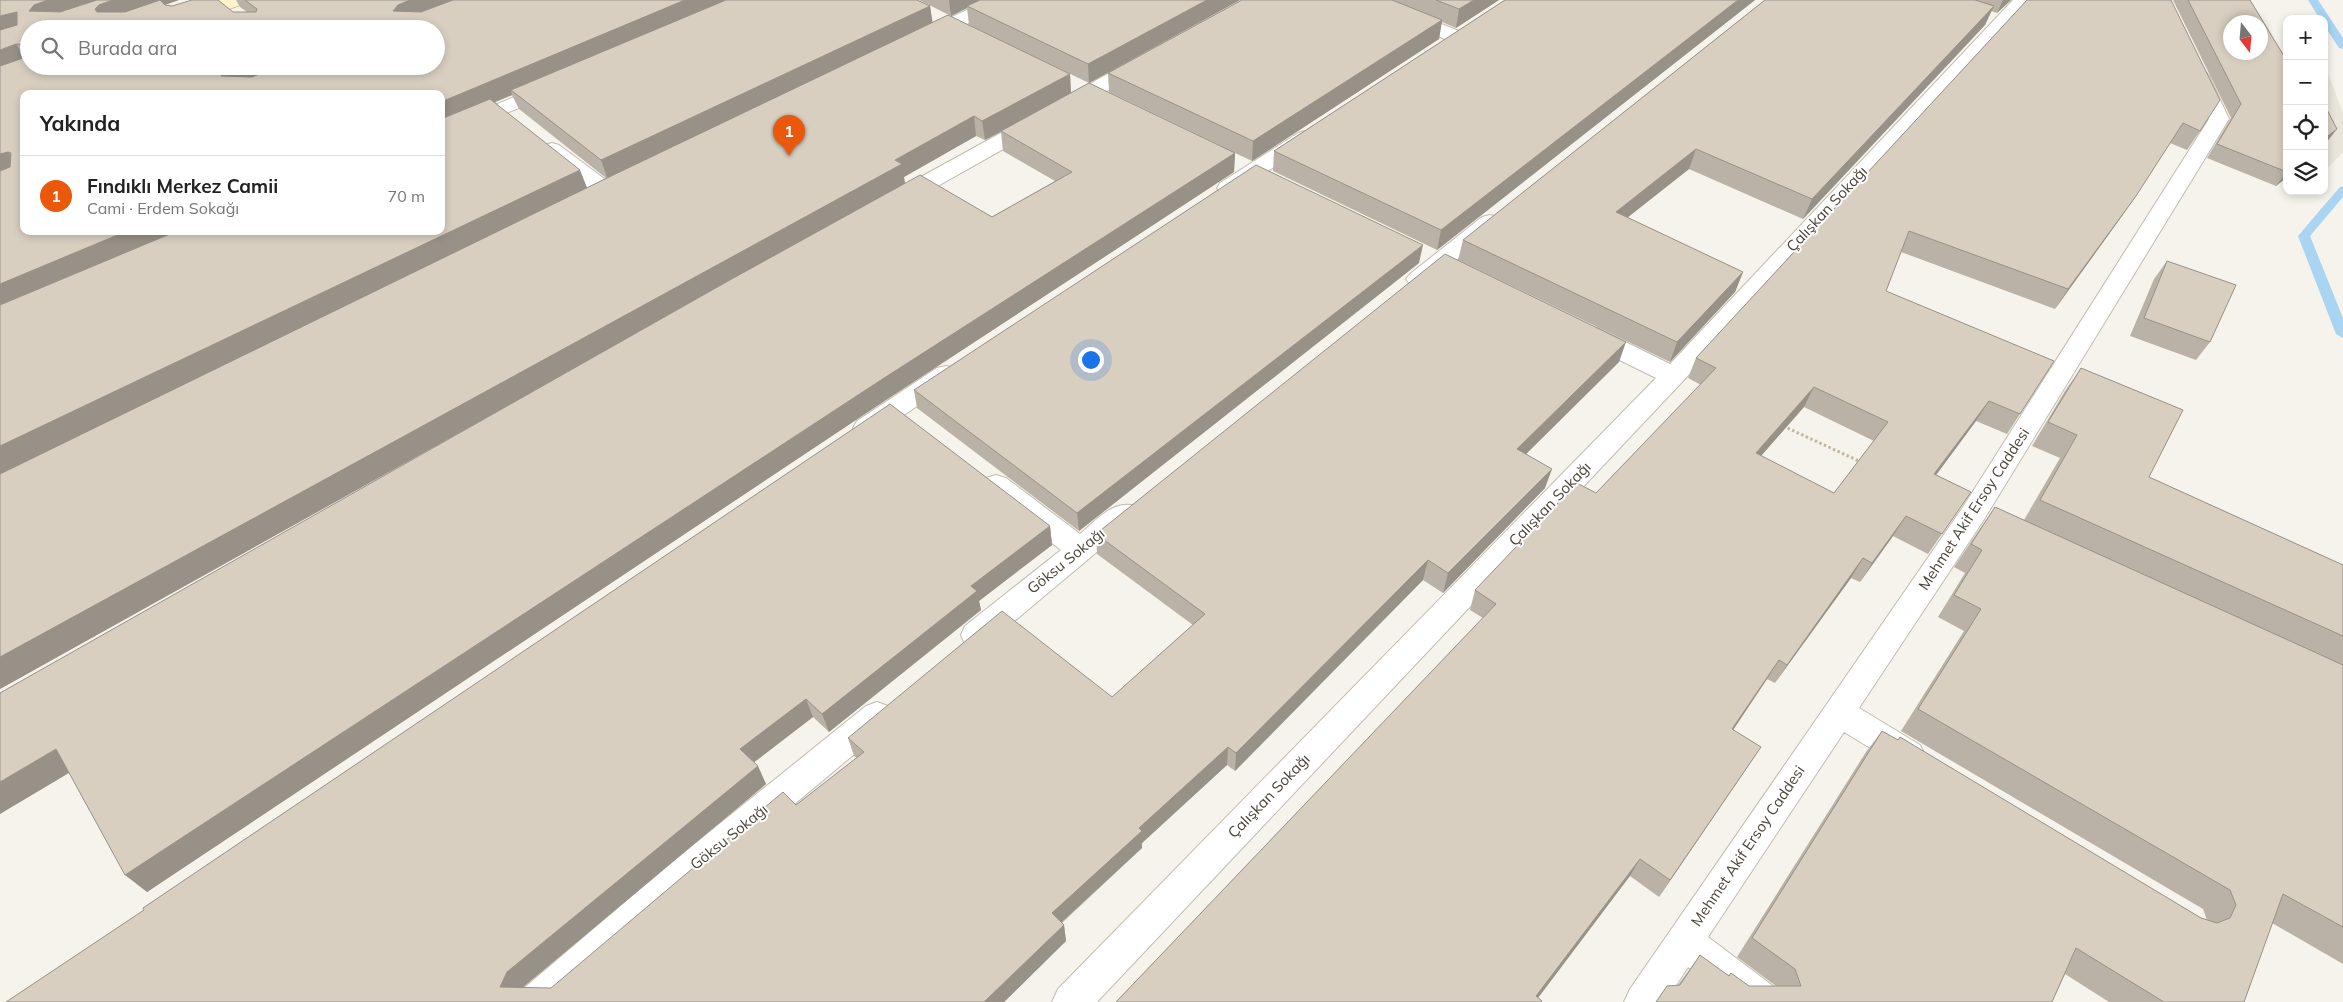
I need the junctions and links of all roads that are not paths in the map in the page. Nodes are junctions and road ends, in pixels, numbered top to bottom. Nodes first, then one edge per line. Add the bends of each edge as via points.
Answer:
1 (201, 0) edge
2 (1002, 0) edge
3 (1365, 0) edge
4 (2023, 0) edge
5 (230, 2) edge
6 (926, 12) dead end
7 (244, 19) edge
8 (142, 20) edge
9 (179, 20) edge
10 (1481, 21) edge
11 (951, 25) junction
12 (1457, 37) junction
13 (976, 38) edge
14 (906, 46) edge
15 (2186, 50) edge
16 (1164, 51) edge
17 (1432, 54) edge
18 (1062, 80) edge
19 (565, 82) edge
20 (1088, 93) junction
21 (1114, 106) edge
22 (1326, 124) edge
23 (445, 133) edge
24 (539, 138) edge
25 (605, 191) edge
26 (1211, 200) edge
27 (1511, 205) edge
28 (881, 208) edge
29 (1402, 292) edge
30 (1566, 323) edge
31 (970, 358) edge
32 (1673, 376) junction
33 (896, 408) junction
34 (919, 426) edge
35 (846, 441) edge
36 (980, 472) edge
37 (1142, 500) edge
38 (1973, 514) junction
39 (2000, 527) edge
40 (1080, 549) junction
41 (958, 649) edge
42 (897, 699) edge
43 (1838, 712) junction
44 (1938, 772) edge
45 (1684, 941) junction
46 (536, 1002) edge
47 (1071, 1002) edge
48 (1643, 1002) edge
49 (1764, 1002) edge

1 - 8 street
2 - 11 street
3 - 12 street
4 - 32 street, Çalışkan Sokağı via 1991,19
5 - 7 street
5 - 9 street
6 - 11 street
10 - 12 street
11 - 13 street
11 - 14 street
12 - 17 street
15 - 38 street, Mehmet Akif Ersoy Caddesi via 2219,120
16 - 20 street
18 - 20 street
19 - 23 street via 509,115
20 - 21 street
20 - 28 street
22 - 26 street
24 - 25 street
27 - 29 street
30 - 32 street
31 - 33 street
32 - 47 street, Çalışkan Sokağı
33 - 34 street
33 - 35 street
36 - 40 street
37 - 40 street, Göksu Sokağı
38 - 39 street
38 - 43 street, Mehmet Akif Ersoy Caddesi
40 - 41 street, Göksu Sokağı
42 - 46 street, Göksu Sokağı via 683,875
43 - 44 street
43 - 45 street, Mehmet Akif Ersoy Caddesi
45 - 48 street, Mehmet Akif Ersoy Caddesi
45 - 49 street

